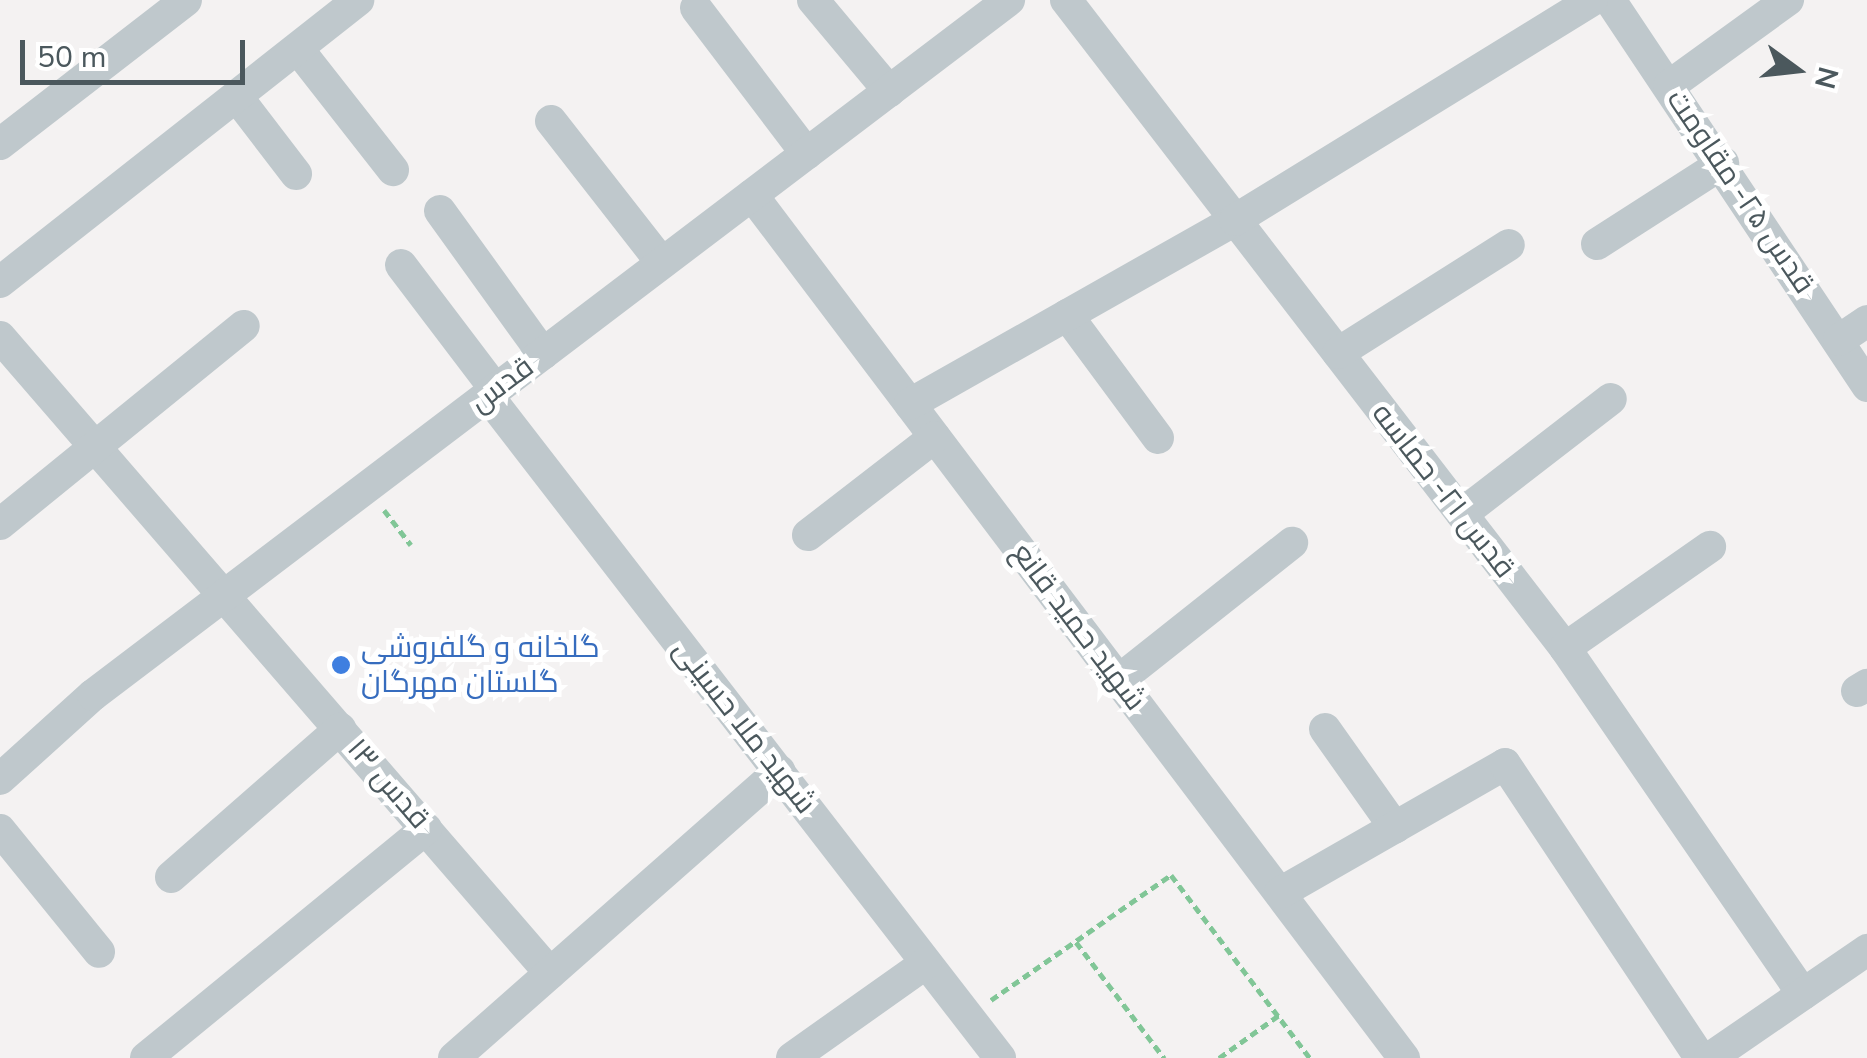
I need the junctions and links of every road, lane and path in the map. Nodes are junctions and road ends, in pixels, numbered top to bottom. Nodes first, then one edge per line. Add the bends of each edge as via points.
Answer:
1 (186, 0) edge
2 (358, 0) edge
3 (813, 0) edge
4 (1010, 0) edge
5 (1066, 0) edge
6 (1592, 0) edge
7 (1610, 0) edge
8 (1788, 0) edge
9 (696, 8) dead end
10 (298, 48) junction
11 (1669, 86) junction
12 (889, 91) junction
13 (237, 96) junction
14 (551, 121) dead end
15 (0, 144) edge
16 (807, 154) junction
17 (1723, 163) junction
18 (394, 170) dead end
19 (296, 174) dead end
20 (752, 196) junction
21 (440, 211) dead end
22 (1235, 220) junction
23 (1597, 244) dead end
24 (1508, 245) dead end
25 (401, 264) dead end
26 (662, 264) junction
27 (0, 282) edge
28 (1066, 315) junction
29 (1867, 322) edge
30 (244, 326) dead end
31 (0, 336) edge
32 (1839, 340) junction
33 (1338, 353) junction
34 (543, 354) junction
35 (1867, 386) edge
36 (492, 393) junction
37 (1611, 398) dead end
38 (910, 404) junction
39 (934, 437) junction
40 (1158, 438) dead end
41 (98, 450) junction
42 (367, 488) junction
43 (1462, 514) junction
44 (0, 524) edge
45 (808, 535) dead end
46 (1292, 542) dead end
47 (411, 545) dead end
48 (1710, 547) dead end
49 (225, 596) junction
50 (1564, 648) junction
51 (1119, 680) junction
52 (340, 730) junction
53 (1325, 730) dead end
54 (779, 772) junction
55 (0, 779) edge
56 (1394, 828) junction
57 (426, 829) junction
58 (0, 830) edge
59 (170, 877) dead end
60 (1280, 894) junction
61 (1076, 942) junction
62 (1867, 951) edge
63 (98, 952) dead end
64 (926, 963) junction
65 (550, 973) junction
66 (1803, 994) junction
67 (1279, 1015) junction
68 (968, 1016) junction
69 (146, 1058) edge
70 (454, 1058) edge
71 (792, 1058) edge
72 (1000, 1058) edge
73 (1164, 1058) edge
74 (1218, 1058) edge
75 (1310, 1058) edge
76 (1404, 1058) edge
77 (1700, 1058) edge
78 (1710, 1058) edge

1 - 15 street
2 - 10 street
3 - 12 street
4 - 12 street, قدس
5 - 22 street, قدس ۲۱- حماسه
6 - 22 street
7 - 11 street, قدس ۲۵- مقاومت
8 - 11 street
9 - 16 street
10 - 13 street
10 - 18 street
11 - 17 street, قدس ۲۵- مقاومت
12 - 16 street, قدس
13 - 19 street
13 - 27 street
14 - 26 street
16 - 20 street, قدس
17 - 23 street
17 - 32 street, قدس ۲۵- مقاومت
20 - 26 street, قدس
20 - 38 street, شهید حمید قانع
21 - 34 street
22 - 28 street
22 - 33 street, قدس ۲۱- حماسه
24 - 33 street
25 - 36 street, شهید ملا حسینی
26 - 34 street, قدس
28 - 38 street
28 - 40 street
29 - 32 street
30 - 41 street
31 - 41 street, قدس ۱۳
32 - 35 street, قدس ۲۵- مقاومت
33 - 43 street, قدس ۲۱- حماسه
34 - 36 street, قدس
36 - 42 street, قدس
36 - 54 street, شهید ملا حسینی
37 - 43 street
38 - 39 street, شهید حمید قانع
39 - 45 street
39 - 51 street, شهید حمید قانع
41 - 44 street
41 - 49 street, قدس ۱۳
42 - 47 path
42 - 49 street, قدس
43 - 50 street, قدس ۲۱- حماسه
46 - 51 street
48 - 50 street
49 - 52 street, قدس ۱۳
49 - 55 street, قدس
50 - 66 street, قدس ۲۱- حماسه
51 - 60 street, شهید حمید قانع
52 - 57 street, قدس ۱۳
52 - 59 street
53 - 56 street
54 - 64 street, شهید ملا حسینی
54 - 65 street
56 - 60 street
56 - 77 street via 1505,764
57 - 65 street, قدس ۱۳
57 - 69 street
58 - 63 street
60 - 76 street, شهید حمید قانع
61 - 67 path via 1171,875
61 - 68 path
61 - 73 path
62 - 66 street
64 - 68 street, شهید ملا حسینی
64 - 71 street
65 - 70 street
66 - 78 street
67 - 74 path
67 - 75 path
68 - 72 street, شهید ملا حسینی

